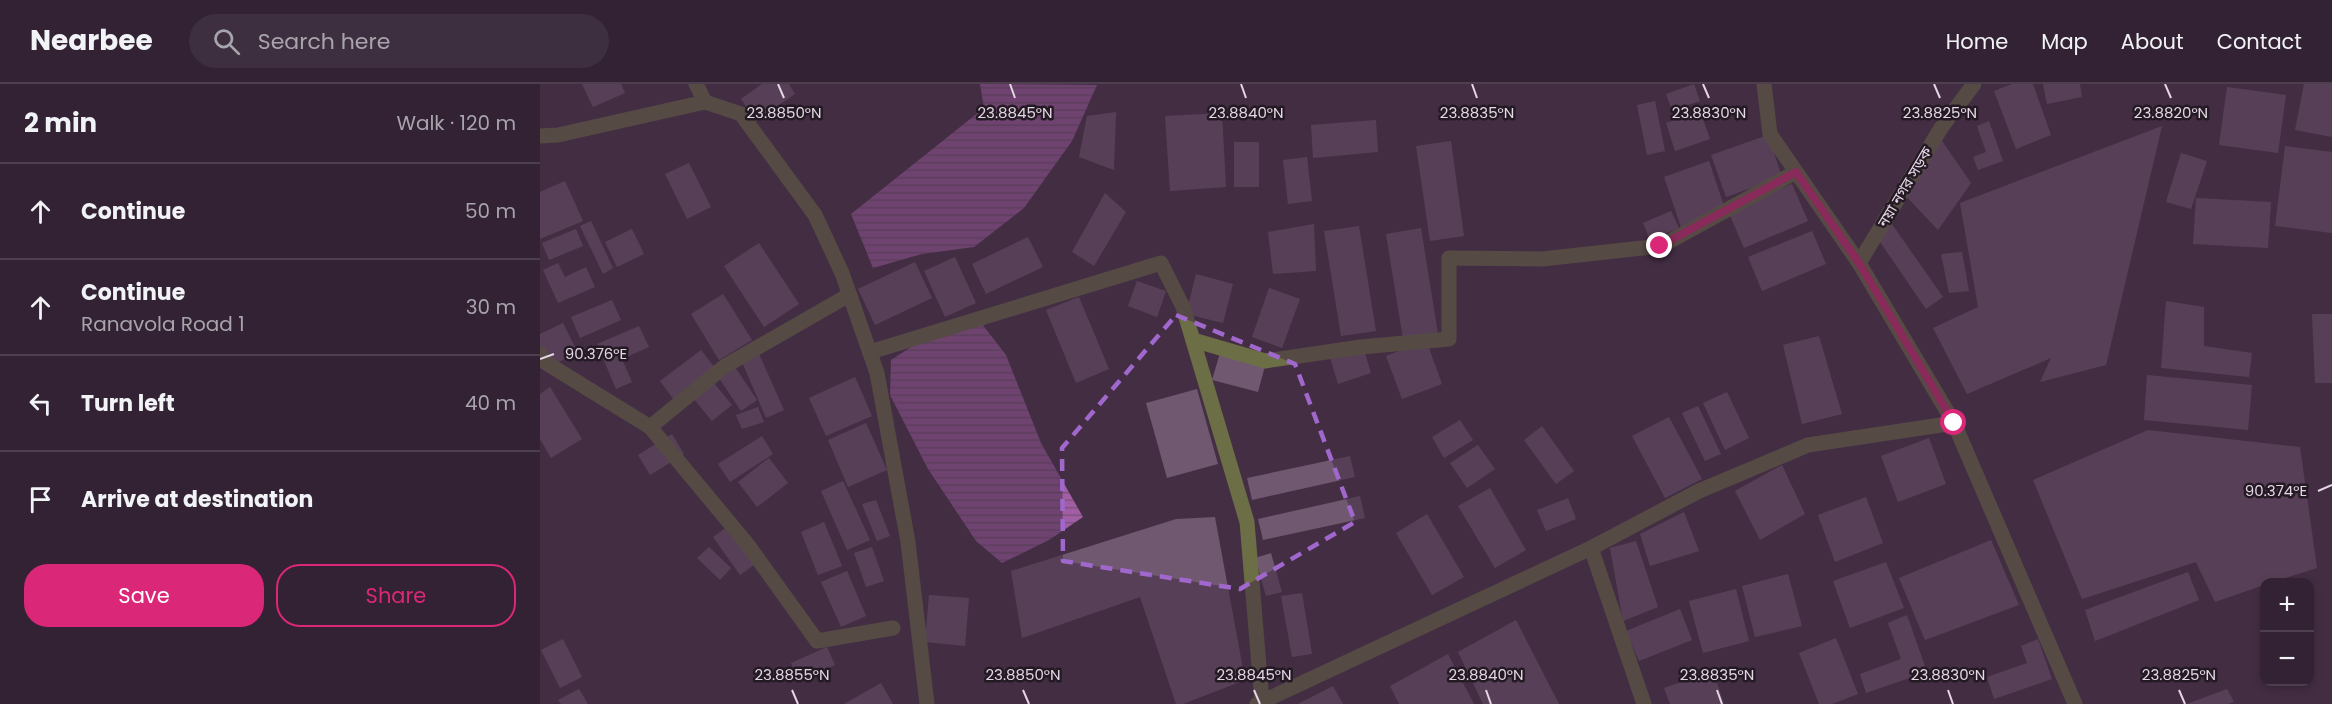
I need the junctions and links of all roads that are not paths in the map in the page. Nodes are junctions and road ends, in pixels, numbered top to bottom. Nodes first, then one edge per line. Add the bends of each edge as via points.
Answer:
1 (696, 84) edge
2 (1764, 84) edge
3 (1974, 84) edge
4 (705, 102) junction
5 (540, 136) edge
6 (1796, 172) junction
7 (1859, 263) junction
8 (849, 295) junction
9 (1193, 340) junction
10 (870, 352) junction
11 (540, 354) edge
12 (1954, 423) junction
13 (650, 427) junction
14 (1591, 548) junction
15 (893, 628) dead end
16 (1260, 703) edge
17 (927, 704) edge
18 (1644, 704) edge
19 (2075, 704) edge

1 - 4 street
2 - 6 street via 1770,134
3 - 7 street, নয়া নগর সড়ক via 1941,128
4 - 5 street
4 - 8 street via 741,114 815,215
6 - 7 street
6 - 9 street via 1660,246 1542,259 1449,258 1449,339 1265,361
7 - 12 street
8 - 10 street
8 - 13 street via 725,366
9 - 10 street via 1183,307 1161,263
9 - 16 street via 1247,522
10 - 17 street via 908,542
11 - 13 street via 543,361
12 - 14 street via 1809,445 1699,491
12 - 19 street
13 - 15 street via 747,545 817,641
14 - 16 street
14 - 18 street

